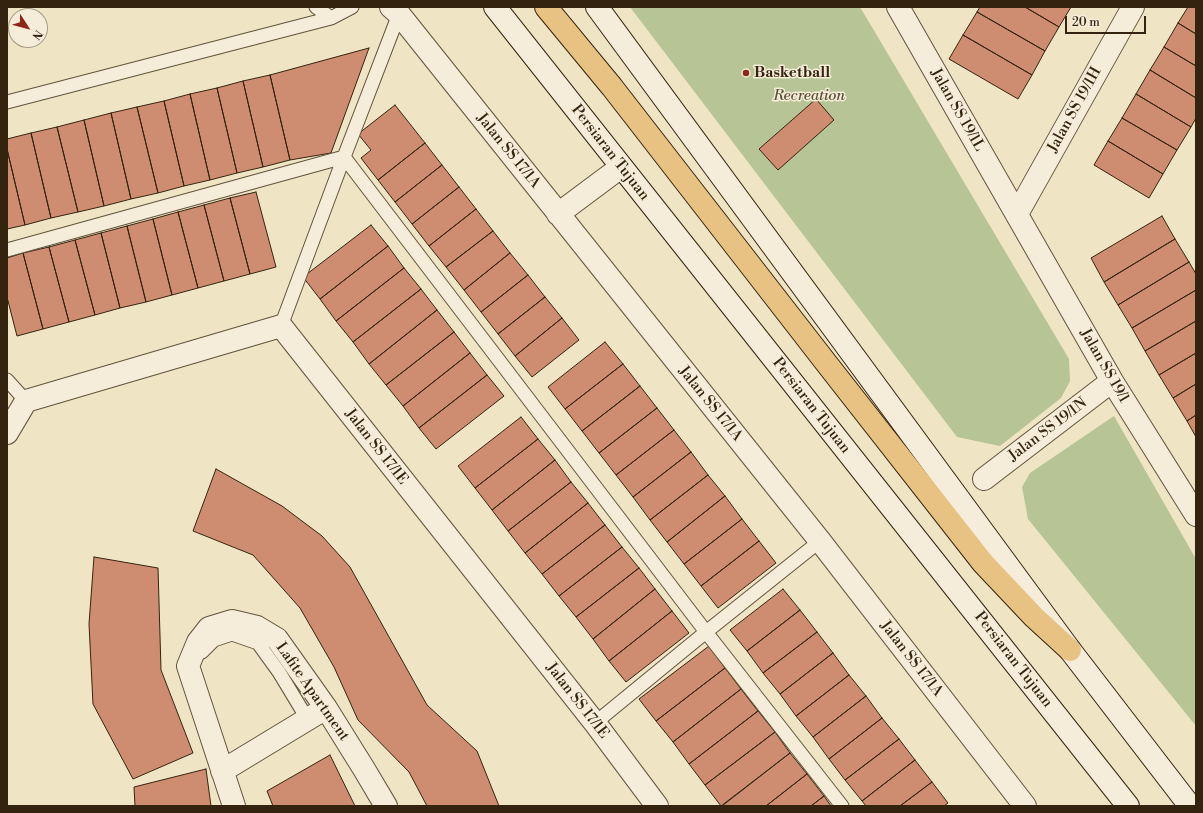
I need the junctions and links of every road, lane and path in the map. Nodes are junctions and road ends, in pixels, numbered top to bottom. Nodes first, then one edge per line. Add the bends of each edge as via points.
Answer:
1 (316, 7) edge
2 (352, 7) edge
3 (495, 7) edge
4 (546, 7) edge
5 (597, 7) edge
6 (898, 7) edge
7 (1133, 7) edge
8 (395, 11) edge
9 (331, 18) junction
10 (7, 102) edge
11 (344, 157) junction
12 (621, 166) junction
13 (558, 214) junction
14 (1017, 214) junction
15 (7, 250) edge
16 (281, 326) junction
17 (7, 380) edge
18 (1112, 381) junction
19 (26, 401) junction
20 (7, 433) edge
21 (984, 479) dead end
22 (1196, 515) edge
23 (820, 541) junction
24 (706, 632) junction
25 (1070, 650) junction
26 (317, 714) junction
27 (595, 723) junction
28 (222, 771) junction
29 (234, 806) edge
30 (386, 806) edge
31 (658, 806) edge
32 (842, 806) edge
33 (1025, 806) edge
34 (1128, 806) edge
35 (1190, 806) edge

1 - 9 lane
2 - 9 lane
3 - 12 street, Persiaran Tujuan
4 - 25 highway via 612,87 983,562 1034,617
5 - 25 street
6 - 14 street, Jalan SS 19/1L
7 - 14 street, Jalan SS 19/1H
8 - 11 lane
8 - 13 street, Jalan SS 17/1A
9 - 10 lane
11 - 15 lane
11 - 16 lane
11 - 24 lane
12 - 13 street
12 - 34 street, Persiaran Tujuan
13 - 23 street, Jalan SS 17/1A
14 - 18 street, Jalan SS 19/1
16 - 19 street
16 - 27 street, Jalan SS 17/1E
17 - 19 lane
18 - 21 street, Jalan SS 19/1N
18 - 22 street, Jalan SS 19/1
19 - 20 street
23 - 24 lane
23 - 33 street, Jalan SS 17/1A
24 - 27 lane
24 - 32 lane
25 - 35 street
26 - 28 street
26 - 28 street, Lafite Apartment via 277,639 257,627 232,621 209,628 198,642 188,666
26 - 30 street, Lafite Apartment via 364,769
27 - 31 street, Jalan SS 17/1E
28 - 29 street, Lafite Apartment

